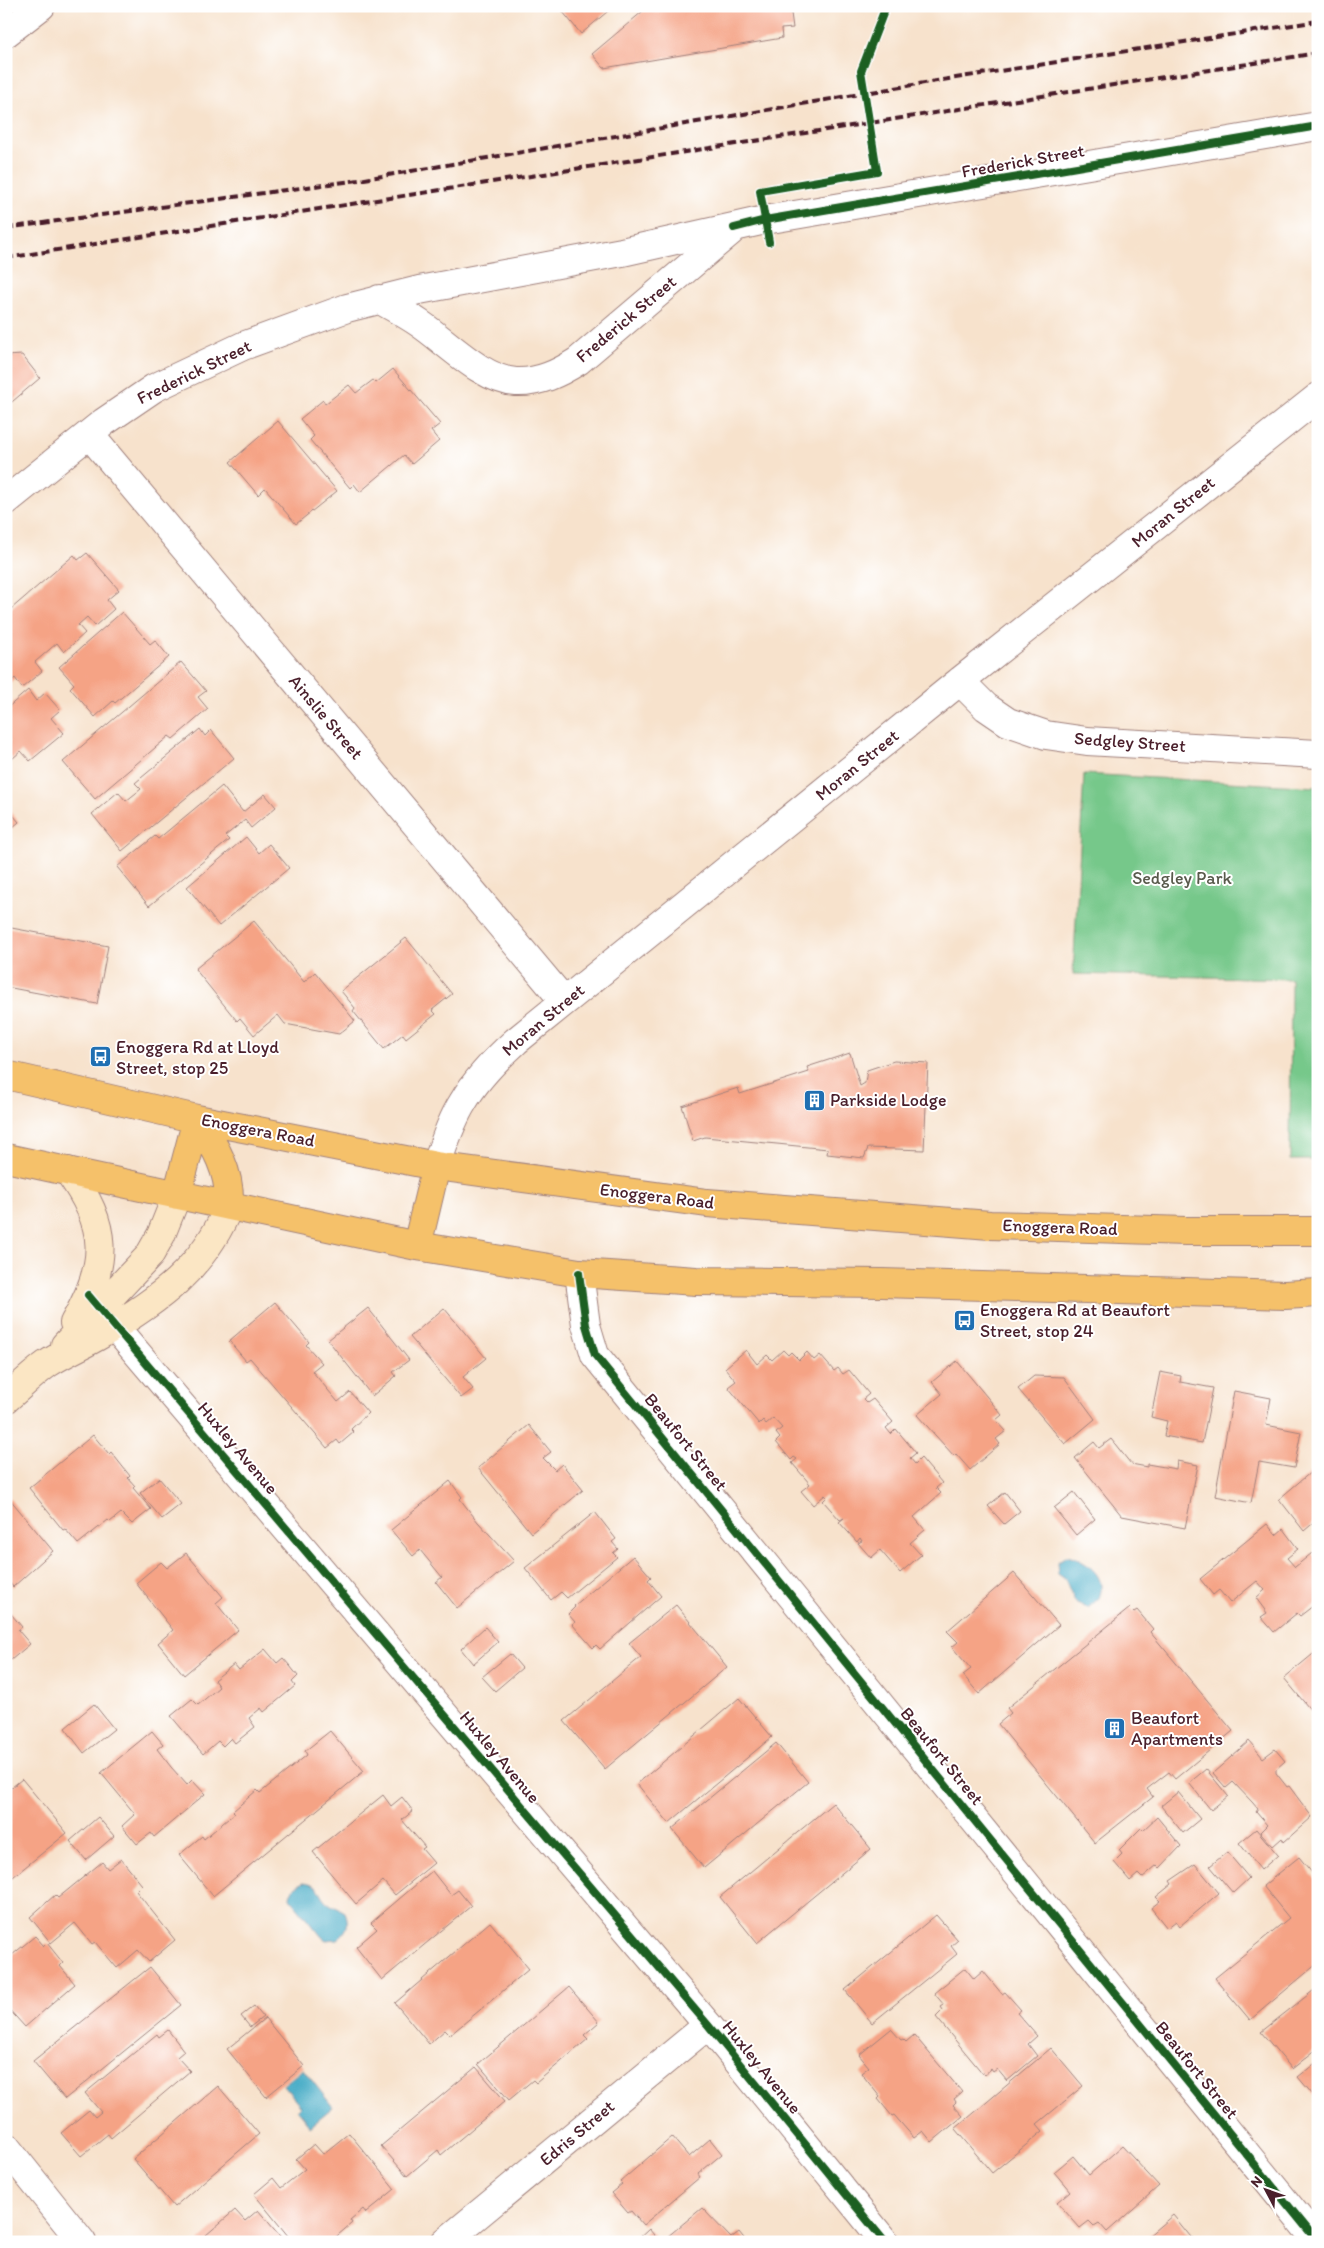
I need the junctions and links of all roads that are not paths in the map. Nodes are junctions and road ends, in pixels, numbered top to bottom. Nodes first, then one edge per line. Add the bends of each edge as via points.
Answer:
1 (42, 6) edge
2 (6, 33) edge
3 (1318, 126) edge
4 (734, 228) junction
5 (379, 299) junction
6 (1318, 397) edge
7 (88, 434) junction
8 (6, 501) edge
9 (960, 681) junction
10 (1318, 754) edge
11 (564, 1001) junction
12 (6, 1074) edge
13 (197, 1118) junction
14 (6, 1158) edge
15 (436, 1166) junction
16 (68, 1171) junction
17 (177, 1195) junction
18 (230, 1206) junction
19 (1318, 1231) edge
20 (417, 1246) junction
21 (579, 1273) junction
22 (1318, 1293) edge
23 (101, 1310) junction
24 (47, 1365) junction
25 (6, 1399) edge
26 (708, 2025) junction
27 (6, 2147) edge
28 (82, 2242) edge
29 (445, 2242) edge
30 (886, 2242) edge
31 (1318, 2242) edge

1 - 2 street
3 - 4 street, Frederick Street
4 - 5 street, Frederick Street
4 - 5 street, Frederick Street via 578,362 546,378 507,381 491,375 419,323
5 - 7 street, Frederick Street via 286,329 213,359 149,392
6 - 9 street, Moran Street
7 - 8 street, Frederick Street
7 - 11 street, Ainslie Street
9 - 10 street, Sedgley Street via 986,707 1008,722 1046,735 1087,741
9 - 11 street, Moran Street
11 - 15 street, Moran Street via 516,1040 478,1080 452,1122
12 - 13 main road, Enoggera Road
13 - 15 main road, Enoggera Road
13 - 17 main road
13 - 18 main road via 227,1172
14 - 16 main road
15 - 19 main road, Enoggera Road via 707,1203 850,1216 990,1225
15 - 20 main road
16 - 17 main road
16 - 23 street via 91,1207 99,1230
17 - 18 main road
17 - 23 street via 149,1256
18 - 20 main road
18 - 23 street via 220,1230 197,1262 155,1299
20 - 21 main road
21 - 22 main road via 696,1281 882,1283 1266,1295
21 - 31 street, Beaufort Street via 589,1341 595,1355
23 - 24 street
23 - 24 street via 76,1320
23 - 26 street, Huxley Avenue
24 - 25 street
26 - 29 street, Edris Street
26 - 30 street, Huxley Avenue
27 - 28 street

